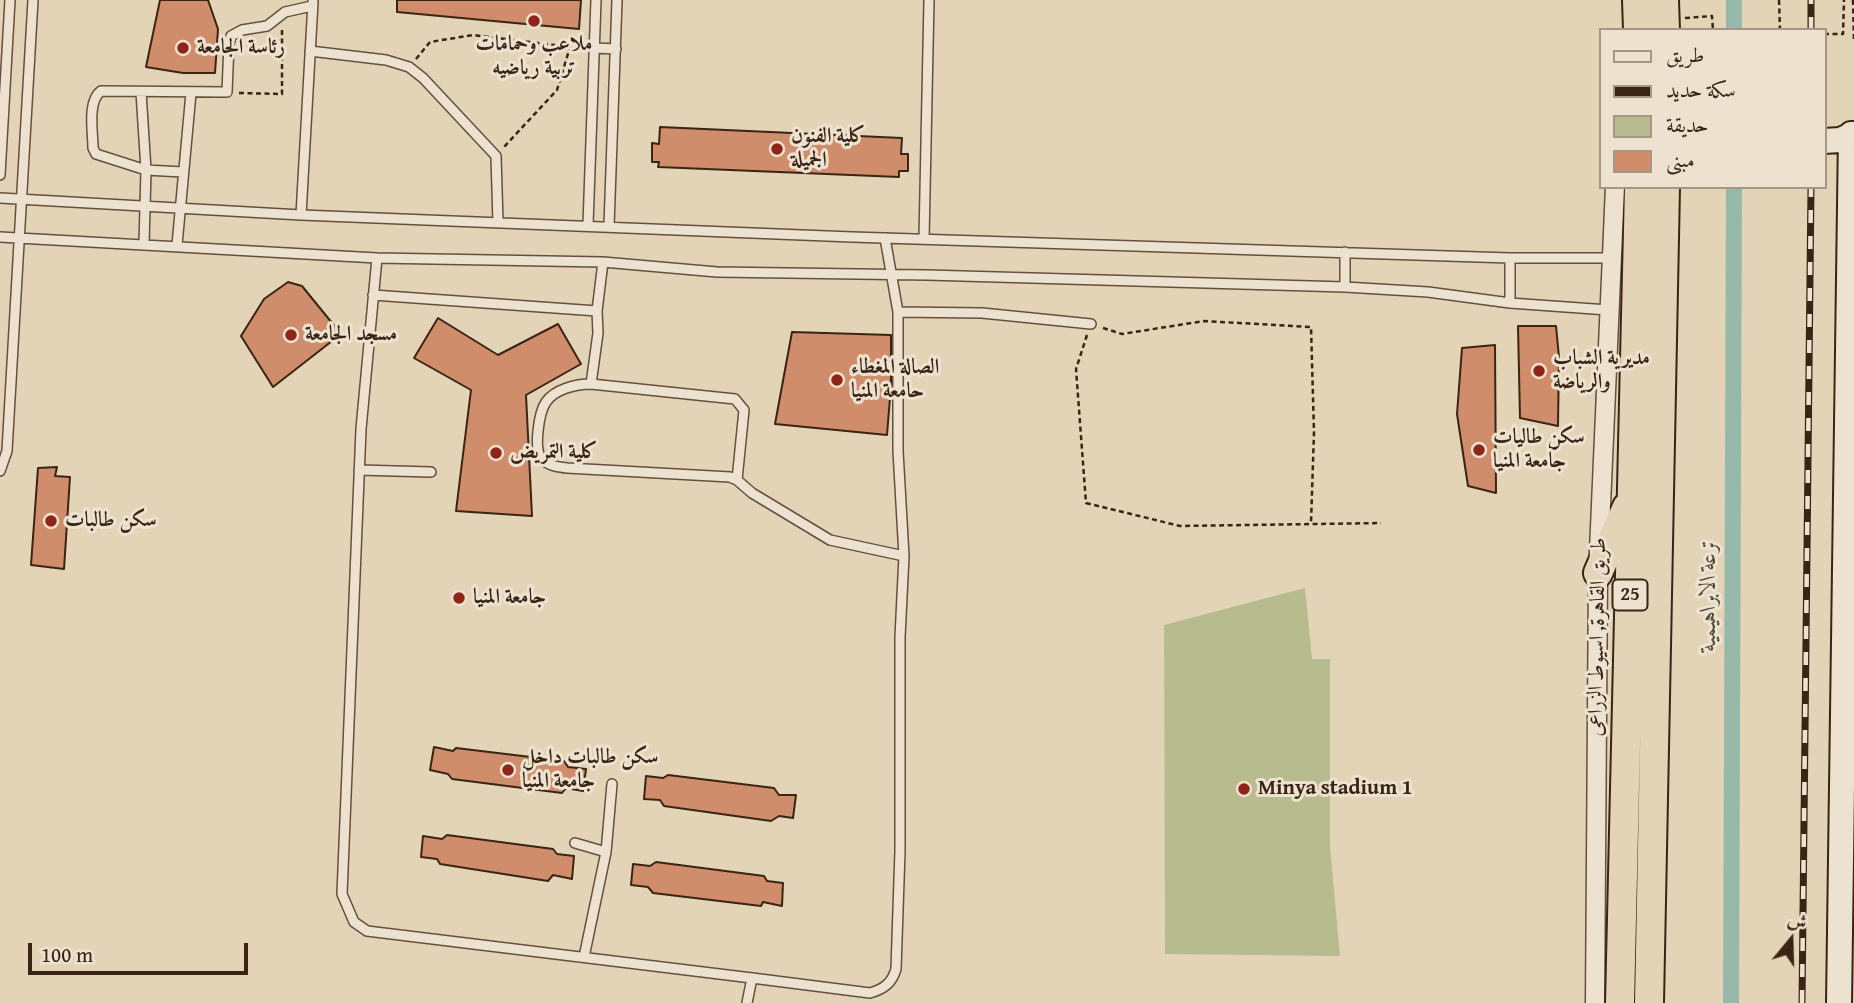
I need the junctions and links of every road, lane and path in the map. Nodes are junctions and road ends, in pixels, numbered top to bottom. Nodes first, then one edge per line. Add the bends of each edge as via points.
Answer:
1 (10, 0) edge
2 (33, 0) edge
3 (596, 0) edge
4 (617, 0) edge
5 (929, 0) edge
6 (1637, 0) edge
7 (1664, 0) edge
8 (1779, 0) edge
9 (1844, 0) edge
10 (1853, 0) edge
11 (313, 3) edge
12 (1676, 24) edge
13 (282, 25) dead end
14 (1639, 28) edge
15 (1713, 28) edge
16 (1780, 28) edge
17 (1826, 34) edge
18 (1854, 41) edge
19 (595, 48) junction
20 (616, 49) junction
21 (310, 51) junction
22 (409, 67) junction
23 (141, 92) junction
24 (227, 92) junction
25 (191, 93) junction
26 (1826, 131) edge
27 (1853, 134) edge
28 (1826, 141) edge
29 (496, 156) junction
30 (146, 170) junction
31 (183, 172) junction
32 (0, 175) edge
33 (1615, 189) edge
34 (1639, 189) edge
35 (1665, 189) edge
36 (0, 198) edge
37 (21, 200) junction
38 (146, 204) junction
39 (179, 207) junction
40 (302, 215) junction
41 (498, 223) junction
42 (588, 225) junction
43 (609, 226) junction
44 (0, 237) edge
45 (19, 237) junction
46 (886, 238) junction
47 (924, 239) junction
48 (144, 244) junction
49 (177, 245) junction
50 (1345, 253) junction
51 (377, 258) junction
52 (1510, 258) junction
53 (1611, 258) junction
54 (603, 262) junction
55 (892, 275) junction
56 (1345, 287) junction
57 (373, 295) junction
58 (1510, 303) junction
59 (1608, 310) junction
60 (597, 311) junction
61 (898, 312) junction
62 (1091, 324) junction
63 (590, 384) junction
64 (3, 451) edge
65 (359, 470) junction
66 (0, 471) edge
67 (430, 472) dead end
68 (737, 480) junction
69 (1632, 495) junction
70 (1311, 523) junction
71 (1381, 523) dead end
72 (904, 556) junction
73 (1598, 573) junction
74 (612, 784) dead end
75 (575, 843) dead end
76 (606, 852) junction
77 (584, 957) junction
78 (752, 978) junction
79 (747, 1003) edge
80 (1595, 1003) edge
81 (1620, 1003) edge
82 (1649, 1003) edge
83 (1839, 1003) edge

1 - 32 lane
2 - 37 lane
3 - 19 lane
4 - 20 lane
5 - 47 lane
6 - 14 highway
7 - 12 highway
8 - 16 path
9 - 17 path via 1843,34
10 - 18 path
11 - 21 lane
11 - 24 lane via 285,12 267,26 231,36
12 - 15 path via 1712,16
13 - 24 path via 282,94
19 - 20 lane
19 - 42 lane
20 - 43 lane
21 - 22 lane
21 - 40 lane
22 - 29 lane
22 - 29 path via 430,43 473,35 570,47 557,90
23 - 25 lane
23 - 30 lane
23 - 30 lane via 101,91 96,95 93,148 100,157
24 - 25 lane
25 - 31 lane
26 - 27 main road
27 - 28 main road via 1840,141
27 - 83 main road
29 - 41 lane
30 - 31 lane
30 - 38 lane
31 - 39 lane
33 - 53 street, طريق القاهرة, اسيوط الزراعى
34 - 69 highway, طريق القاهرة, اسيوط الزراعى / 25
35 - 82 highway, 25
36 - 37 lane
37 - 38 lane
37 - 45 lane
38 - 39 lane
38 - 48 lane
39 - 40 lane
39 - 49 lane
40 - 41 lane
41 - 42 lane
42 - 43 lane
43 - 46 lane
44 - 45 lane
45 - 48 lane
45 - 64 lane
46 - 47 lane
46 - 55 lane
47 - 50 lane
48 - 49 lane
49 - 51 lane
50 - 52 lane
50 - 56 lane
51 - 54 lane
51 - 57 lane
52 - 53 lane
52 - 58 lane
53 - 59 street, طريق القاهرة, اسيوط الزراعى
54 - 55 lane via 717,272
54 - 60 lane
55 - 56 lane
55 - 61 lane
56 - 58 lane
57 - 60 lane
57 - 65 lane
58 - 59 lane
59 - 73 street, طريق القاهرة, اسيوط الزراعى
60 - 63 lane
61 - 62 lane via 982,313
61 - 72 lane
62 - 70 path via 1076,369 1086,503 1180,526
62 - 70 path via 1122,334 1204,321 1311,327
63 - 68 lane via 739,401 744,410
63 - 68 lane via 576,384 546,402 538,439 543,461 568,468
64 - 66 lane
65 - 67 lane
65 - 77 lane via 342,894 354,922 367,931
68 - 72 lane via 830,540
69 - 73 highway
69 - 81 highway, طريق القاهرة, اسيوط الزراعى / 25
70 - 71 path
72 - 78 lane via 894,974 881,990 870,993
73 - 80 street, طريق القاهرة, اسيوط الزراعى
74 - 76 lane
75 - 76 lane
76 - 77 lane
77 - 78 lane
78 - 79 lane

